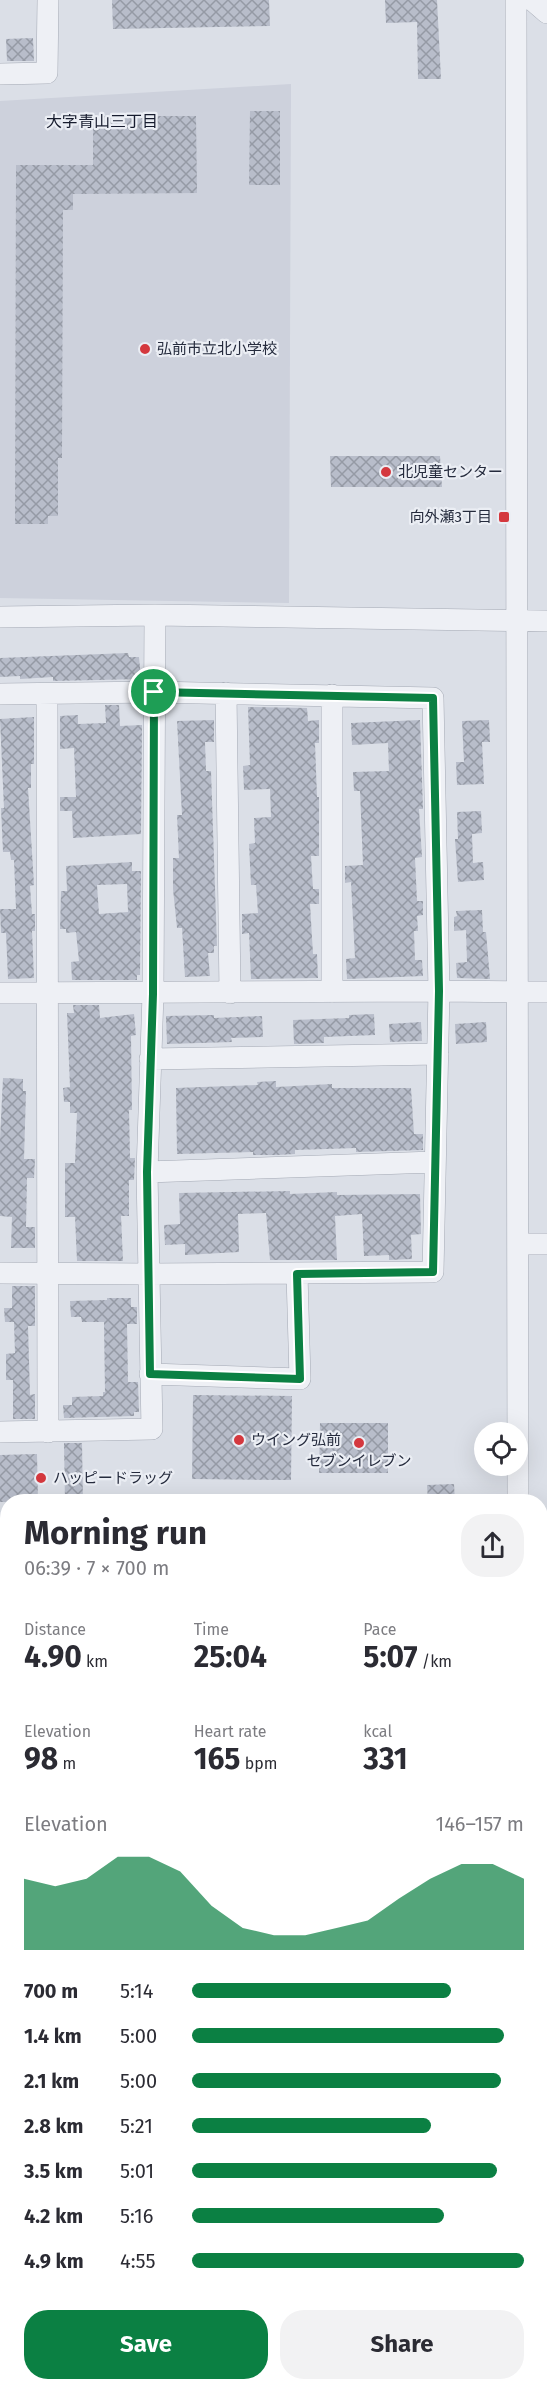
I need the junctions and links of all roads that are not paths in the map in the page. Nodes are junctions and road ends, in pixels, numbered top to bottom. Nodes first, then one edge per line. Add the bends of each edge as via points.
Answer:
1 (48, 0) edge
2 (516, 0) edge
3 (532, 0) edge
4 (547, 13) edge
5 (0, 74) edge
6 (155, 615) junction
7 (0, 617) edge
8 (515, 621) junction
9 (547, 621) edge
10 (154, 692) junction
11 (226, 693) junction
12 (0, 694) edge
13 (47, 694) junction
14 (332, 694) junction
15 (439, 991) junction
16 (332, 992) junction
17 (0, 993) edge
18 (48, 993) junction
19 (230, 993) junction
20 (519, 993) junction
21 (547, 993) edge
22 (153, 994) junction
23 (438, 1054) junction
24 (150, 1059) junction
25 (434, 1162) junction
26 (147, 1172) junction
27 (518, 1244) junction
28 (547, 1245) edge
29 (49, 1272) junction
30 (0, 1273) edge
31 (150, 1274) junction
32 (297, 1274) junction
33 (150, 1374) junction
34 (48, 1431) junction
35 (0, 1432) edge
36 (518, 1494) edge

1 - 5 street via 47,73
2 - 8 street
3 - 4 street
6 - 7 street
6 - 8 street
6 - 10 street
8 - 9 street
8 - 20 street
10 - 11 street
10 - 13 street
10 - 22 street
11 - 14 street
11 - 19 street
12 - 13 street
13 - 18 street
14 - 15 street via 433,698
14 - 16 street
15 - 16 street
15 - 20 street
15 - 23 street
16 - 19 street
17 - 18 street
18 - 22 street
18 - 29 street
19 - 22 street
20 - 21 street
20 - 27 street
22 - 24 street
23 - 24 street
23 - 25 street
24 - 26 street
25 - 26 street
25 - 32 street via 433,1272
26 - 31 street
27 - 28 street
27 - 36 street
29 - 30 street
29 - 31 street
29 - 34 street
31 - 32 street
31 - 33 street
32 - 33 street via 300,1379
33 - 34 street via 152,1430
34 - 35 street

